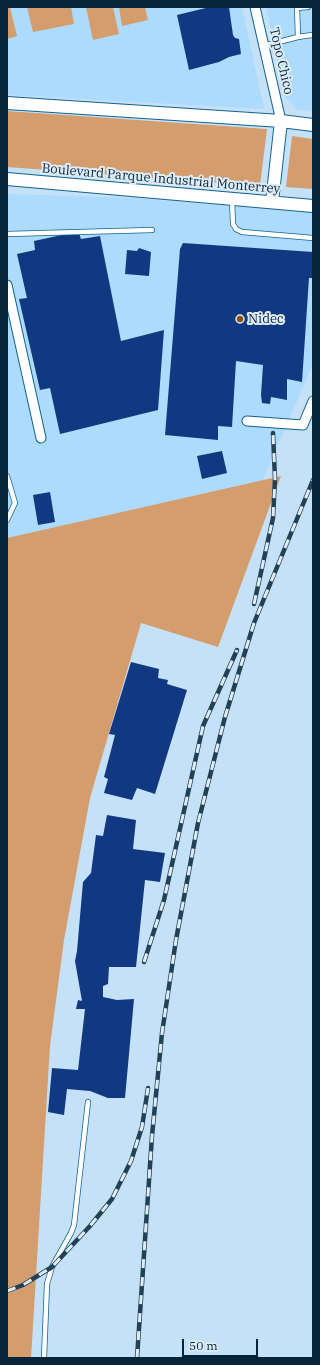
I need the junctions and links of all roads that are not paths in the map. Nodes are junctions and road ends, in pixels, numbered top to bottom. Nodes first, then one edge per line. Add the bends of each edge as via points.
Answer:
1 (256, 7) edge
2 (297, 7) edge
3 (308, 7) edge
4 (312, 35) edge
5 (298, 37) junction
6 (263, 46) junction
7 (7, 103) edge
8 (281, 121) junction
9 (313, 125) edge
10 (7, 180) edge
11 (232, 198) junction
12 (272, 202) junction
13 (313, 206) edge
14 (152, 230) dead end
15 (7, 234) edge
16 (313, 238) edge
17 (7, 286) edge
18 (313, 401) edge
19 (247, 421) dead end
20 (41, 438) dead end
21 (7, 476) edge
22 (7, 520) edge
23 (88, 1102) dead end
24 (44, 1358) edge

1 - 6 street, Topo Chico
2 - 3 lane
2 - 5 lane
4 - 5 lane
5 - 6 lane
6 - 8 street, Topo Chico
7 - 8 street
8 - 9 street
8 - 12 street
10 - 11 street, Boulevard Parque Industrial Monterrey
11 - 12 street, Boulevard Parque Industrial Monterrey
11 - 16 lane via 233,224 242,232
12 - 13 street, Boulevard Parque Industrial Monterrey
14 - 15 lane
17 - 20 street
18 - 19 street via 303,425
21 - 22 lane via 15,503
23 - 24 lane via 74,1225 52,1267 47,1284

